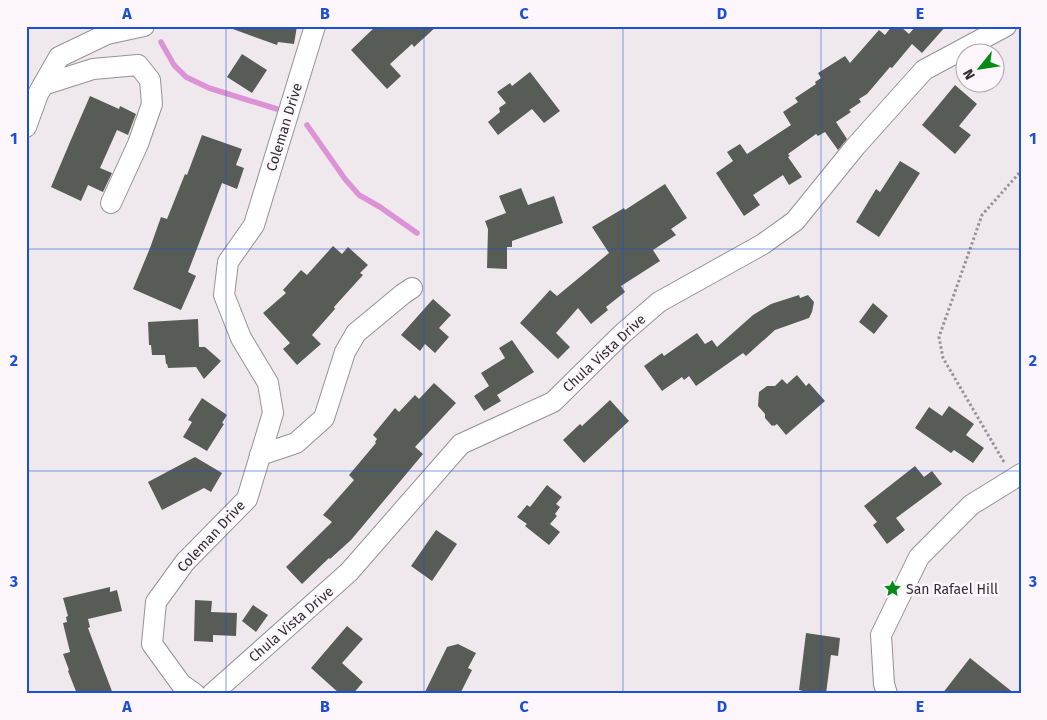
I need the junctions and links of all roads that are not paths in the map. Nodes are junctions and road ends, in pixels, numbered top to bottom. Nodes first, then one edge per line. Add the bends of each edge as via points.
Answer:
1 (144, 26) edge
2 (315, 26) edge
3 (1006, 26) edge
4 (43, 85) junction
5 (26, 127) edge
6 (111, 203) dead end
7 (412, 288) dead end
8 (260, 455) junction
9 (1017, 476) edge
10 (195, 694) edge
11 (212, 694) edge
12 (887, 694) edge

1 - 4 street via 107,34 59,57
2 - 8 street, Coleman Drive via 254,225 228,262 224,295 242,338 268,383 273,413
3 - 11 street, Chula Vista Drive via 924,70 795,221 763,244 659,302 553,402 461,444 349,572
4 - 5 street
4 - 6 street via 93,69 138,66 150,80 152,104
7 - 8 street via 356,334 345,352 324,418 296,443
8 - 10 street, Coleman Drive via 247,499 185,562 156,602 152,644 181,684
9 - 12 street via 971,505 919,557 881,635

